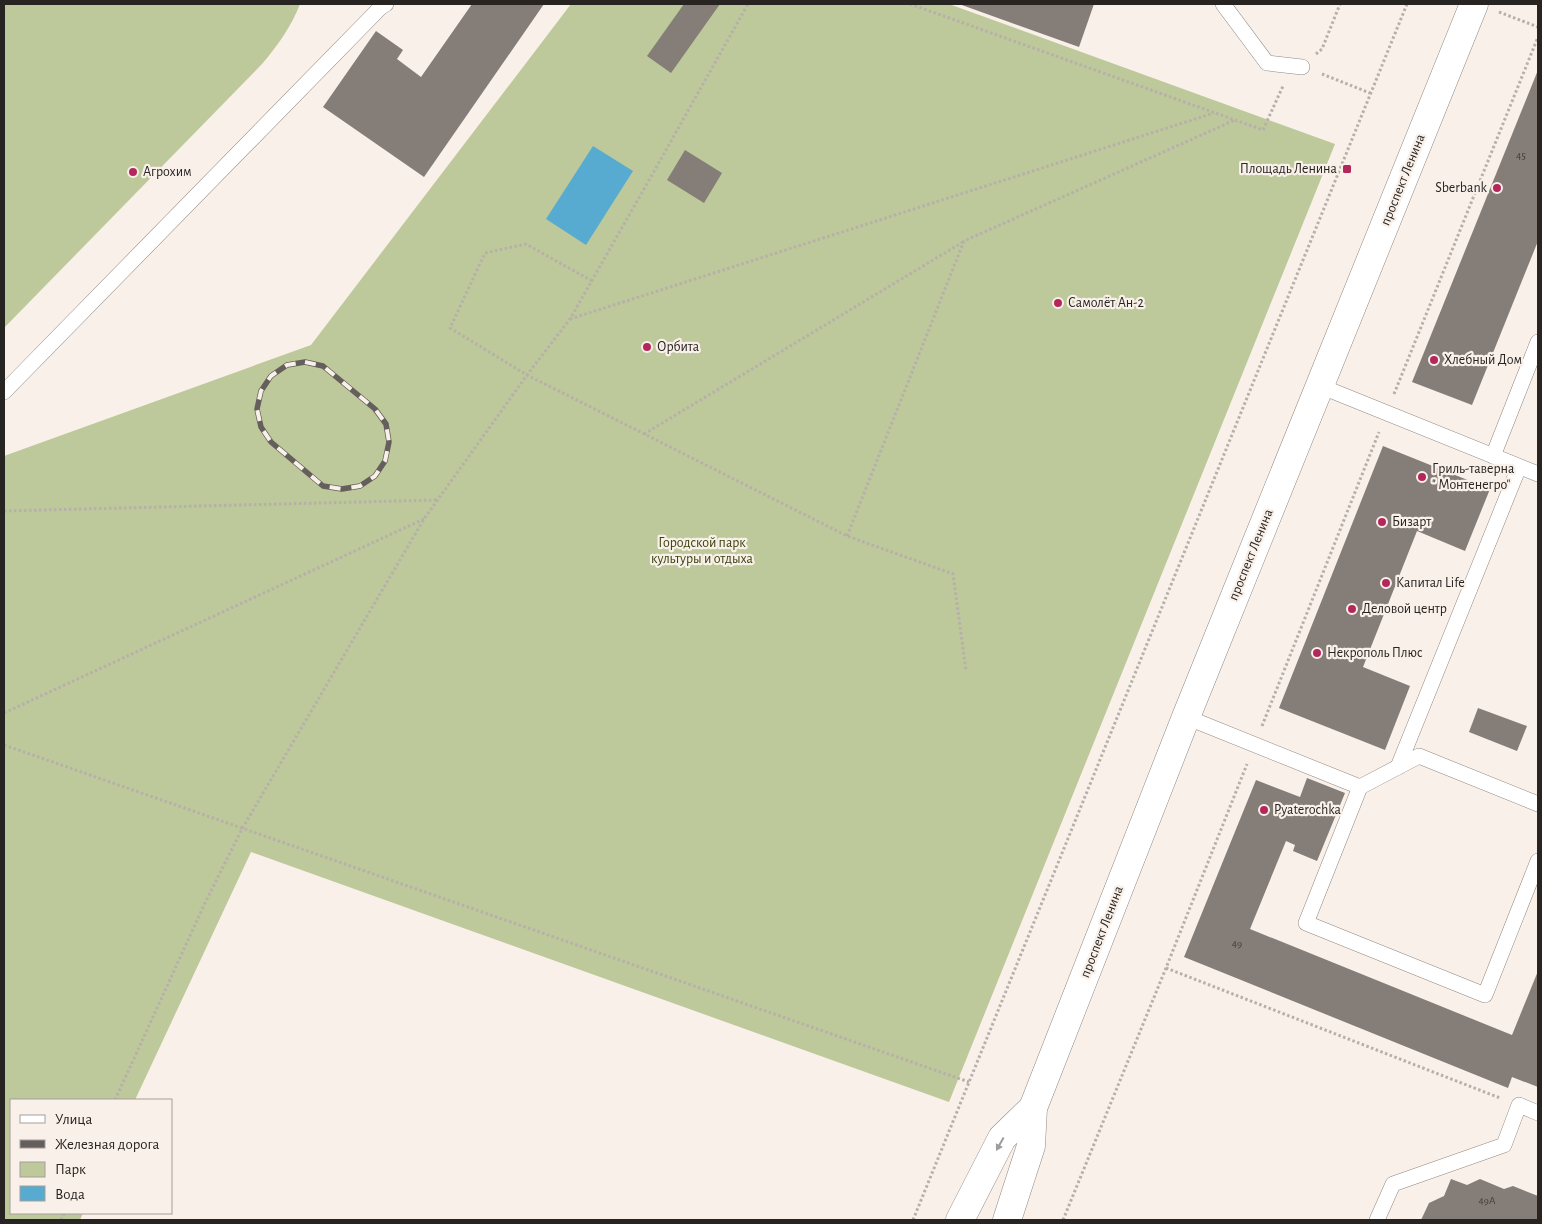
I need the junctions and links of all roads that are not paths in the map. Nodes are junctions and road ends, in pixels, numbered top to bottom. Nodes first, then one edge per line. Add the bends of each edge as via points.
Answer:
1 (386, 4) edge
2 (1222, 4) edge
3 (1484, 7) edge
4 (1302, 67) road end
5 (1538, 342) edge
6 (1320, 386) junction
7 (4, 392) edge
8 (1493, 456) junction
9 (1519, 466) junction
10 (1538, 474) edge
11 (1186, 717) junction
12 (1398, 767) junction
13 (1360, 787) junction
14 (1538, 804) edge
15 (1538, 861) edge
16 (1033, 1108) junction
17 (1538, 1113) edge
18 (960, 1220) edge
19 (1008, 1220) edge
20 (1377, 1220) edge

1 - 7 lane
2 - 4 lane via 1268,63
3 - 6 main road, проспект Ленина
5 - 8 lane
6 - 8 lane
6 - 11 main road, проспект Ленина
8 - 9 lane
9 - 10 lane
9 - 12 lane
11 - 13 lane
11 - 16 main road, проспект Ленина
12 - 13 lane
12 - 14 lane via 1419,756
13 - 15 lane via 1306,923 1485,995
16 -> 18 main road, проспект Ленина via 1002,1138
16 - 19 main road, проспект Ленина via 1031,1146
17 - 20 lane via 1520,1105 1504,1144 1393,1184

